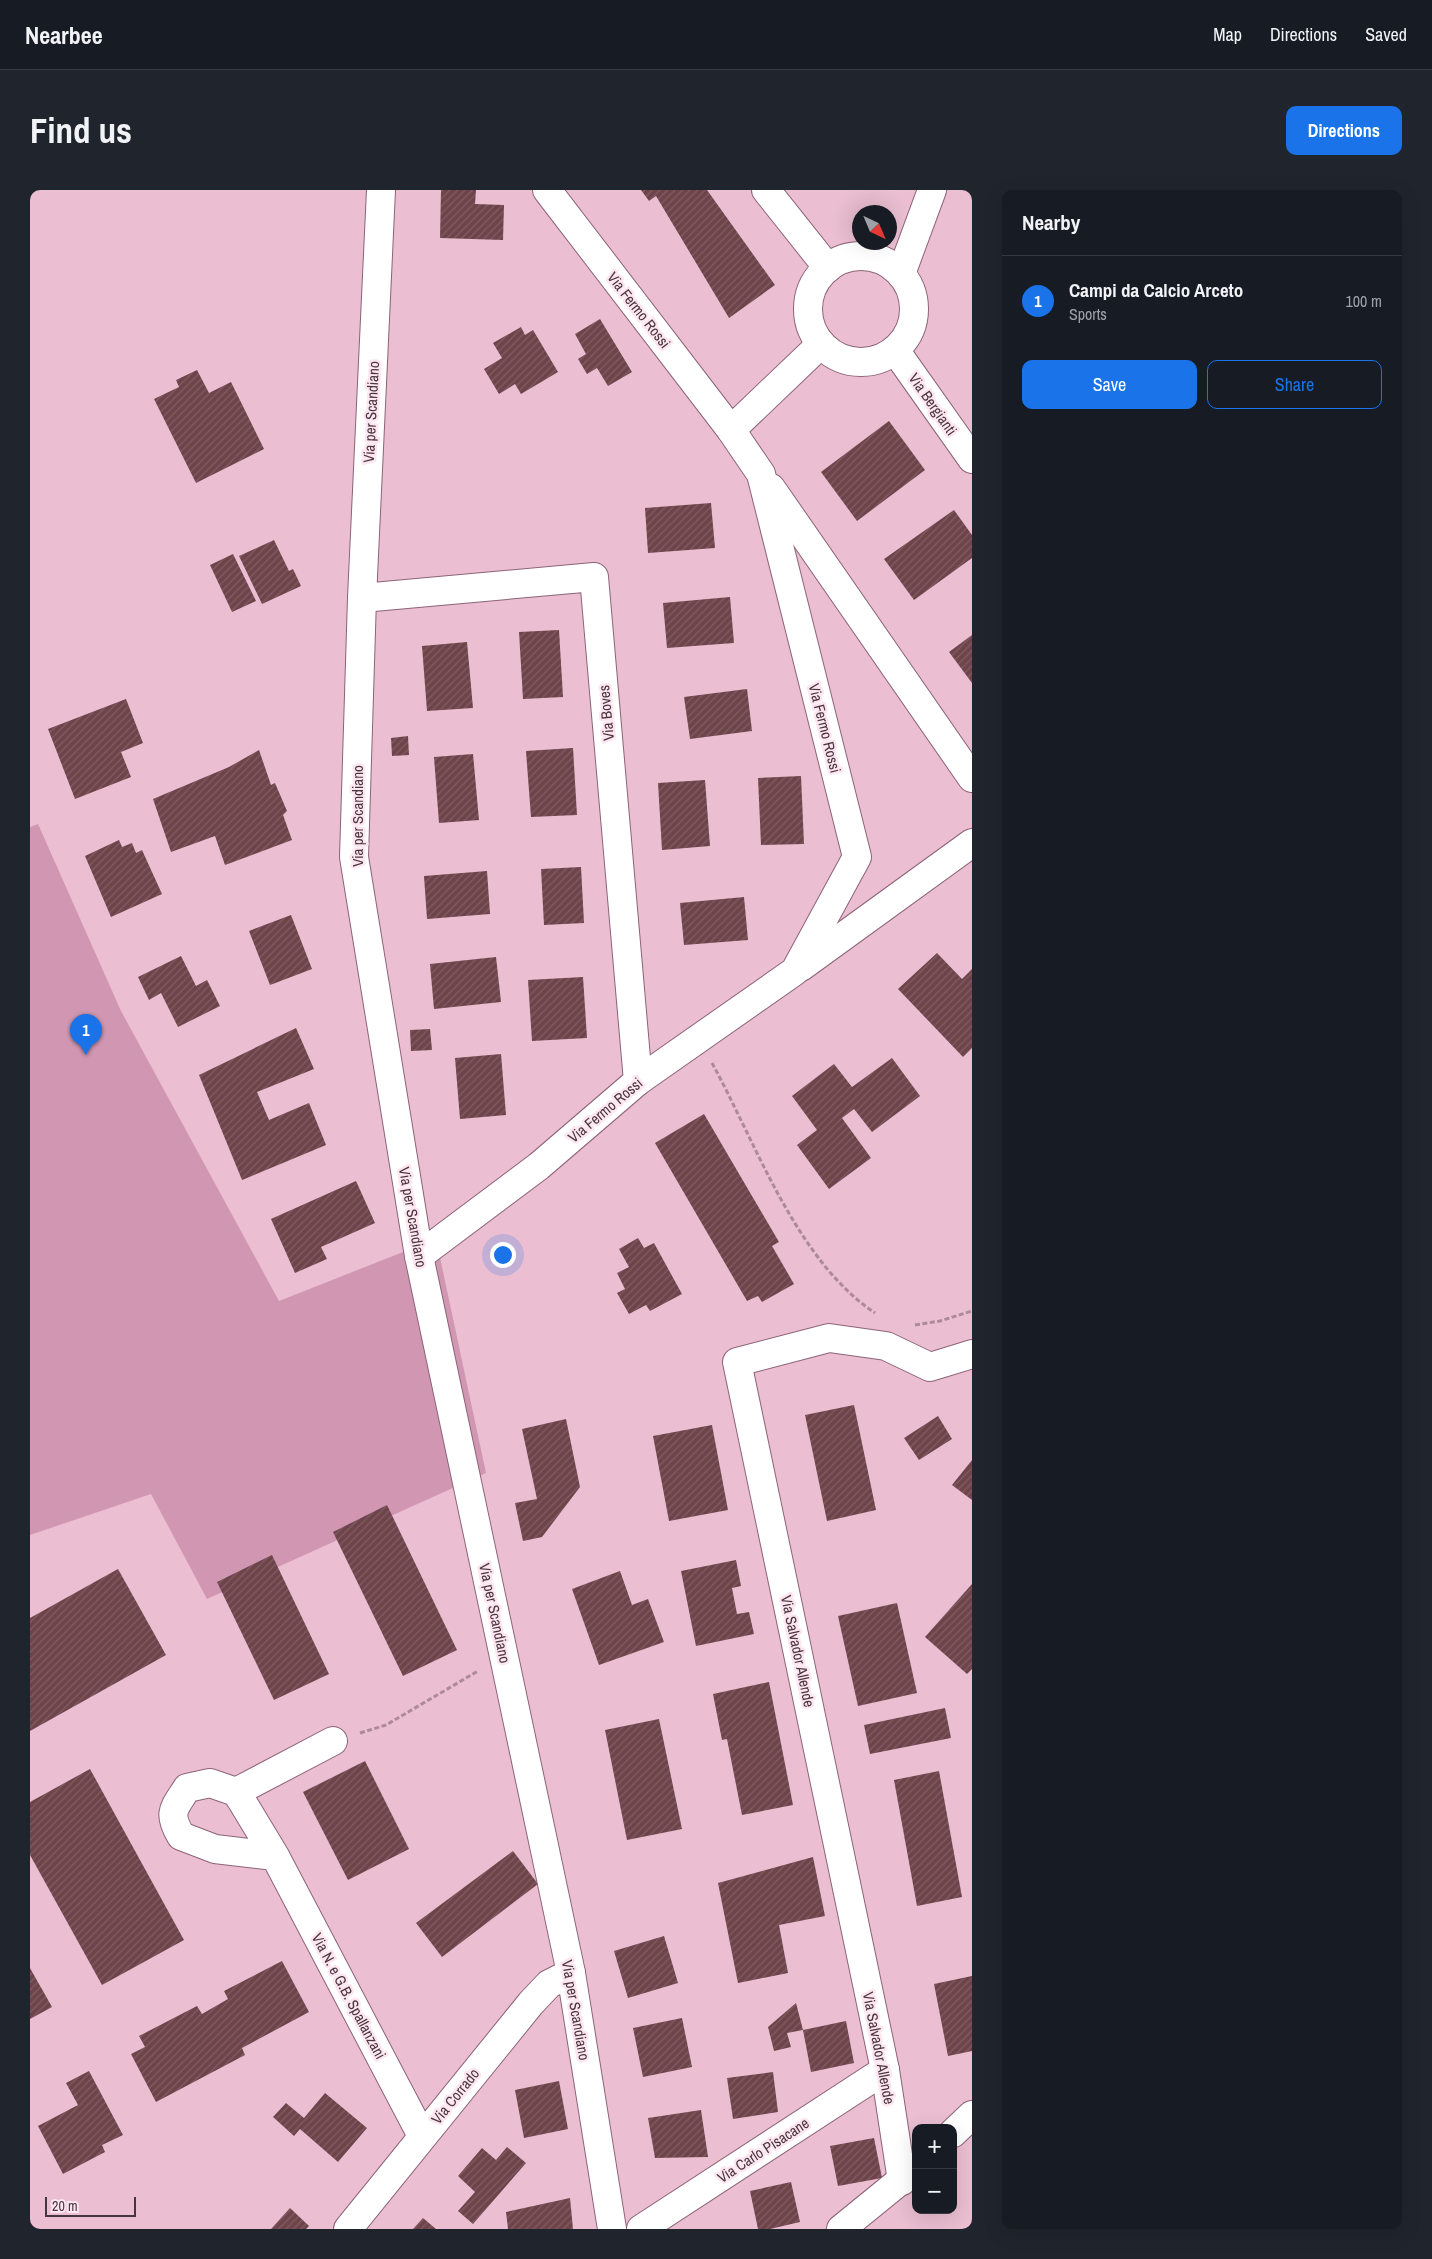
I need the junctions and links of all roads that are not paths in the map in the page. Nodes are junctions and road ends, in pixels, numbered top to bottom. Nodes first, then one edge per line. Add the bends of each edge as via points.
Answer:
1 (381, 190) edge
2 (547, 190) edge
3 (766, 190) edge
4 (932, 190) edge
5 (828, 268) junction
6 (901, 274) junction
7 (820, 344) junction
8 (895, 350) junction
9 (731, 430) junction
10 (972, 459) edge
11 (762, 474) junction
12 (362, 598) junction
13 (972, 778) edge
14 (972, 843) edge
15 (795, 971) junction
16 (638, 1081) junction
17 (419, 1256) junction
18 (972, 1354) edge
19 (333, 1741) road end
20 (236, 1792) junction
21 (275, 1856) junction
22 (571, 1972) junction
23 (885, 2070) junction
24 (972, 2115) edge
25 (957, 2129) edge
26 (422, 2136) junction
27 (909, 2174) edge
28 (348, 2229) edge
29 (612, 2229) edge
30 (641, 2229) edge
31 (841, 2229) edge

1 - 12 street, Via per Scandiano
2 - 9 street, Via Fermo Rossi
3 - 5 street
4 - 6 street
5 - 6 street via 858,256 882,260
5 - 7 street via 816,280 809,296 808,313
6 - 8 street via 910,288 914,314 906,338
7 - 8 street via 833,355 848,361 873,361
7 - 9 street
8 - 10 street, Via Bergianti
9 - 11 street, Via Fermo Rossi
11 - 13 street, Via Fermo Rossi
11 - 15 street, Via Fermo Rossi via 857,857
12 - 16 street, Via Boves via 594,576
12 - 17 street, Via per Scandiano via 354,857
14 - 15 street, Via Fermo Rossi
15 - 16 street, Via Fermo Rossi
16 - 17 street, Via Fermo Rossi via 539,1166
17 - 22 street, Via per Scandiano
18 - 23 street, Via Salvador Allende via 930,1367 886,1346 829,1338 737,1362
19 - 20 street
20 - 21 street, Via N. e G.B. Spallanzani
20 - 21 street via 210,1783 187,1788 174,1809 172,1821 180,1836 215,1849
21 - 26 street, Via N. e G.B. Spallanzani
22 - 26 street, Via Corrado via 548,1984
22 - 29 street, Via per Scandiano
23 - 27 street, Via Salvador Allende
23 - 30 street, Via Carlo Pisacane
24 - 25 street
26 - 28 street, Via Corrado
27 - 31 street

